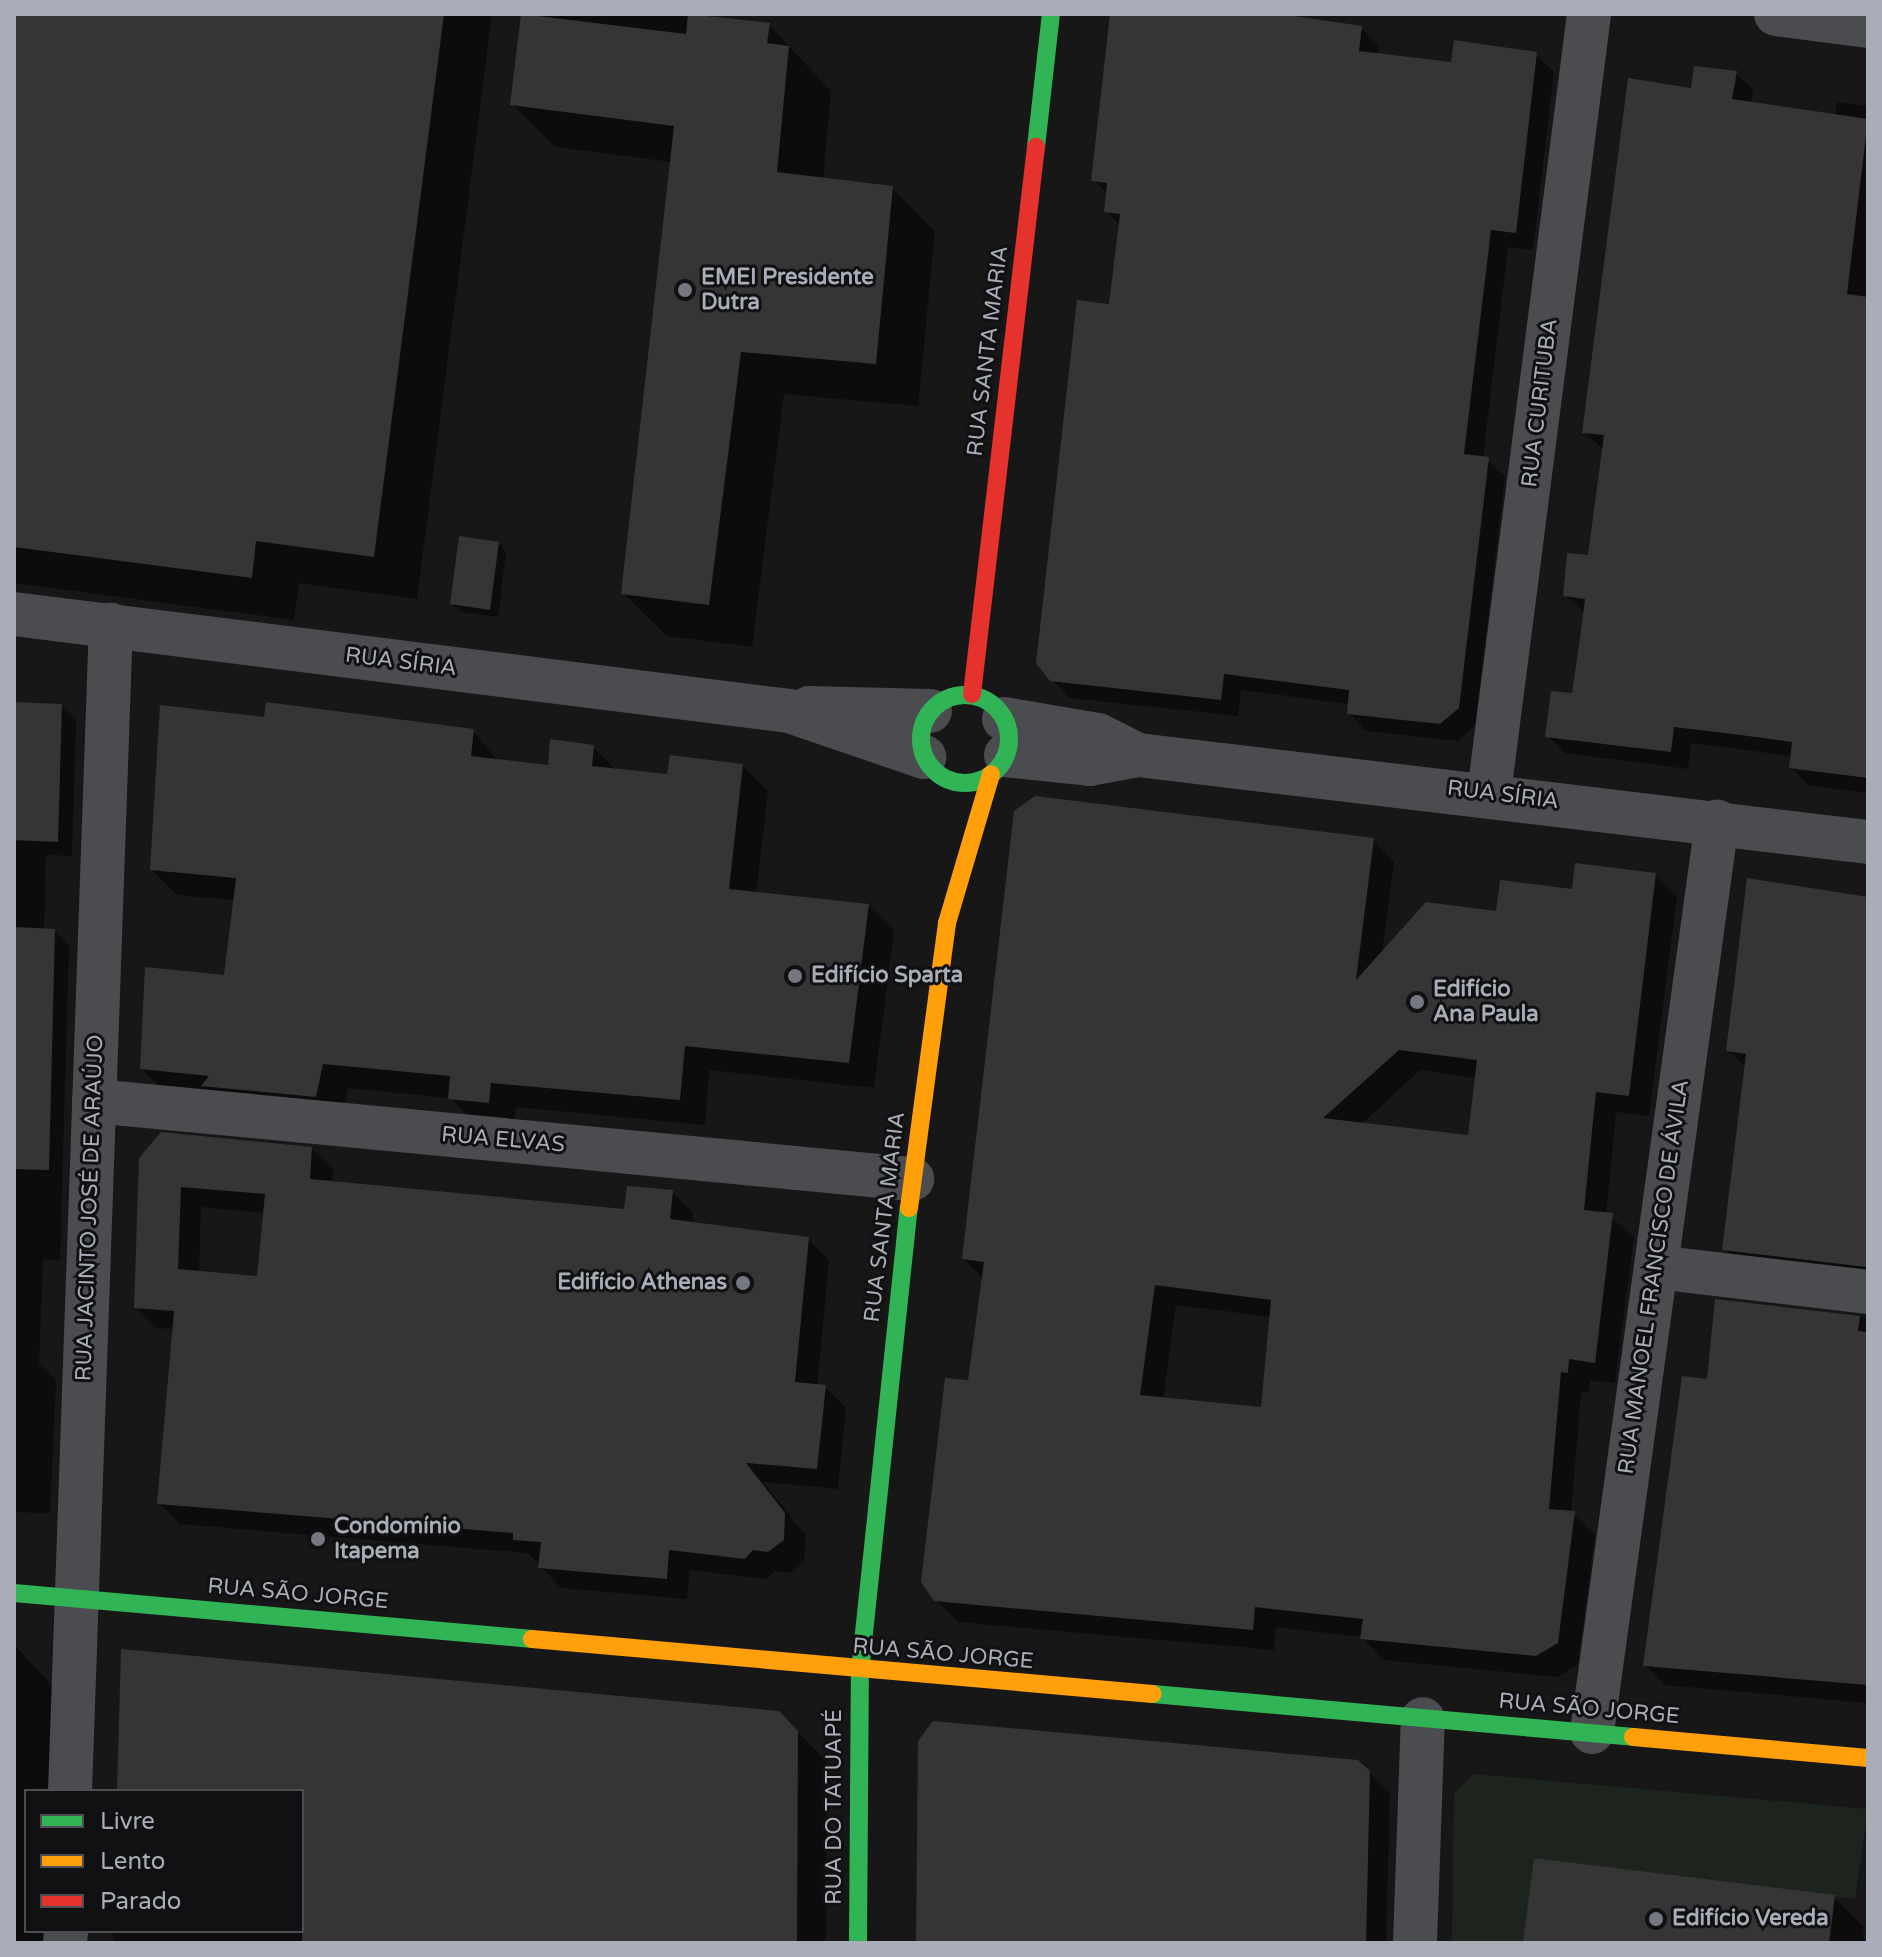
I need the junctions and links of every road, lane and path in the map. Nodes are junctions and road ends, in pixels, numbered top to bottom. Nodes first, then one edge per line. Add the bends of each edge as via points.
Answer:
1 (1051, 14) edge
2 (1589, 14) edge
3 (1776, 14) edge
4 (1868, 26) edge
5 (14, 614) edge
6 (111, 625) junction
7 (789, 711) junction
8 (930, 711) junction
9 (993, 736) junction
10 (924, 757) junction
11 (1489, 793) junction
12 (1717, 822) junction
13 (1868, 842) edge
14 (94, 1101) junction
15 (912, 1179) junction
16 (1656, 1267) junction
17 (1868, 1292) edge
18 (14, 1593) edge
19 (76, 1597) junction
20 (860, 1671) junction
21 (1423, 1719) junction
22 (1592, 1732) junction
23 (1868, 1758) edge
24 (70, 1789) edge
25 (858, 1943) edge
26 (1415, 1943) edge

1 - 9 street, RUA SANTA MARIA
2 - 11 street, RUA CURITUBA
3 - 4 street
5 - 6 street, RUA SÍRIA
6 - 7 street, RUA SÍRIA
6 - 14 street, RUA JACINTO JOSÉ DE ARAÚJO
7 - 8 street, RUA SÍRIA via 826,705
7 - 10 street, RUA SÍRIA
8 - 9 street via 949,697
8 - 10 street via 920,732
9 - 10 street via 967,783 953,782
9 - 11 street, RUA SÍRIA via 1098,735 1138,755
9 - 15 street, RUA SANTA MARIA via 947,923
11 - 12 street, RUA SÍRIA
12 - 13 street, RUA SÍRIA
12 - 16 street, RUA MANOEL FRANCISCO DE ÁVILA
14 - 15 street, RUA ELVAS
14 - 19 street, RUA JACINTO JOSÉ DE ARAÚJO
15 - 20 street, RUA SANTA MARIA
16 - 17 street
16 - 22 street, RUA MANOEL FRANCISCO DE ÁVILA
18 - 19 street, RUA SÃO JORGE
19 - 20 street, RUA SÃO JORGE
19 - 24 street, RUA JACINTO JOSÉ DE ARAÚJO
20 - 21 street, RUA SÃO JORGE
20 - 25 street, RUA DO TATUAPÉ
21 - 22 street, RUA SÃO JORGE
21 - 26 street
22 - 23 street, RUA SÃO JORGE

